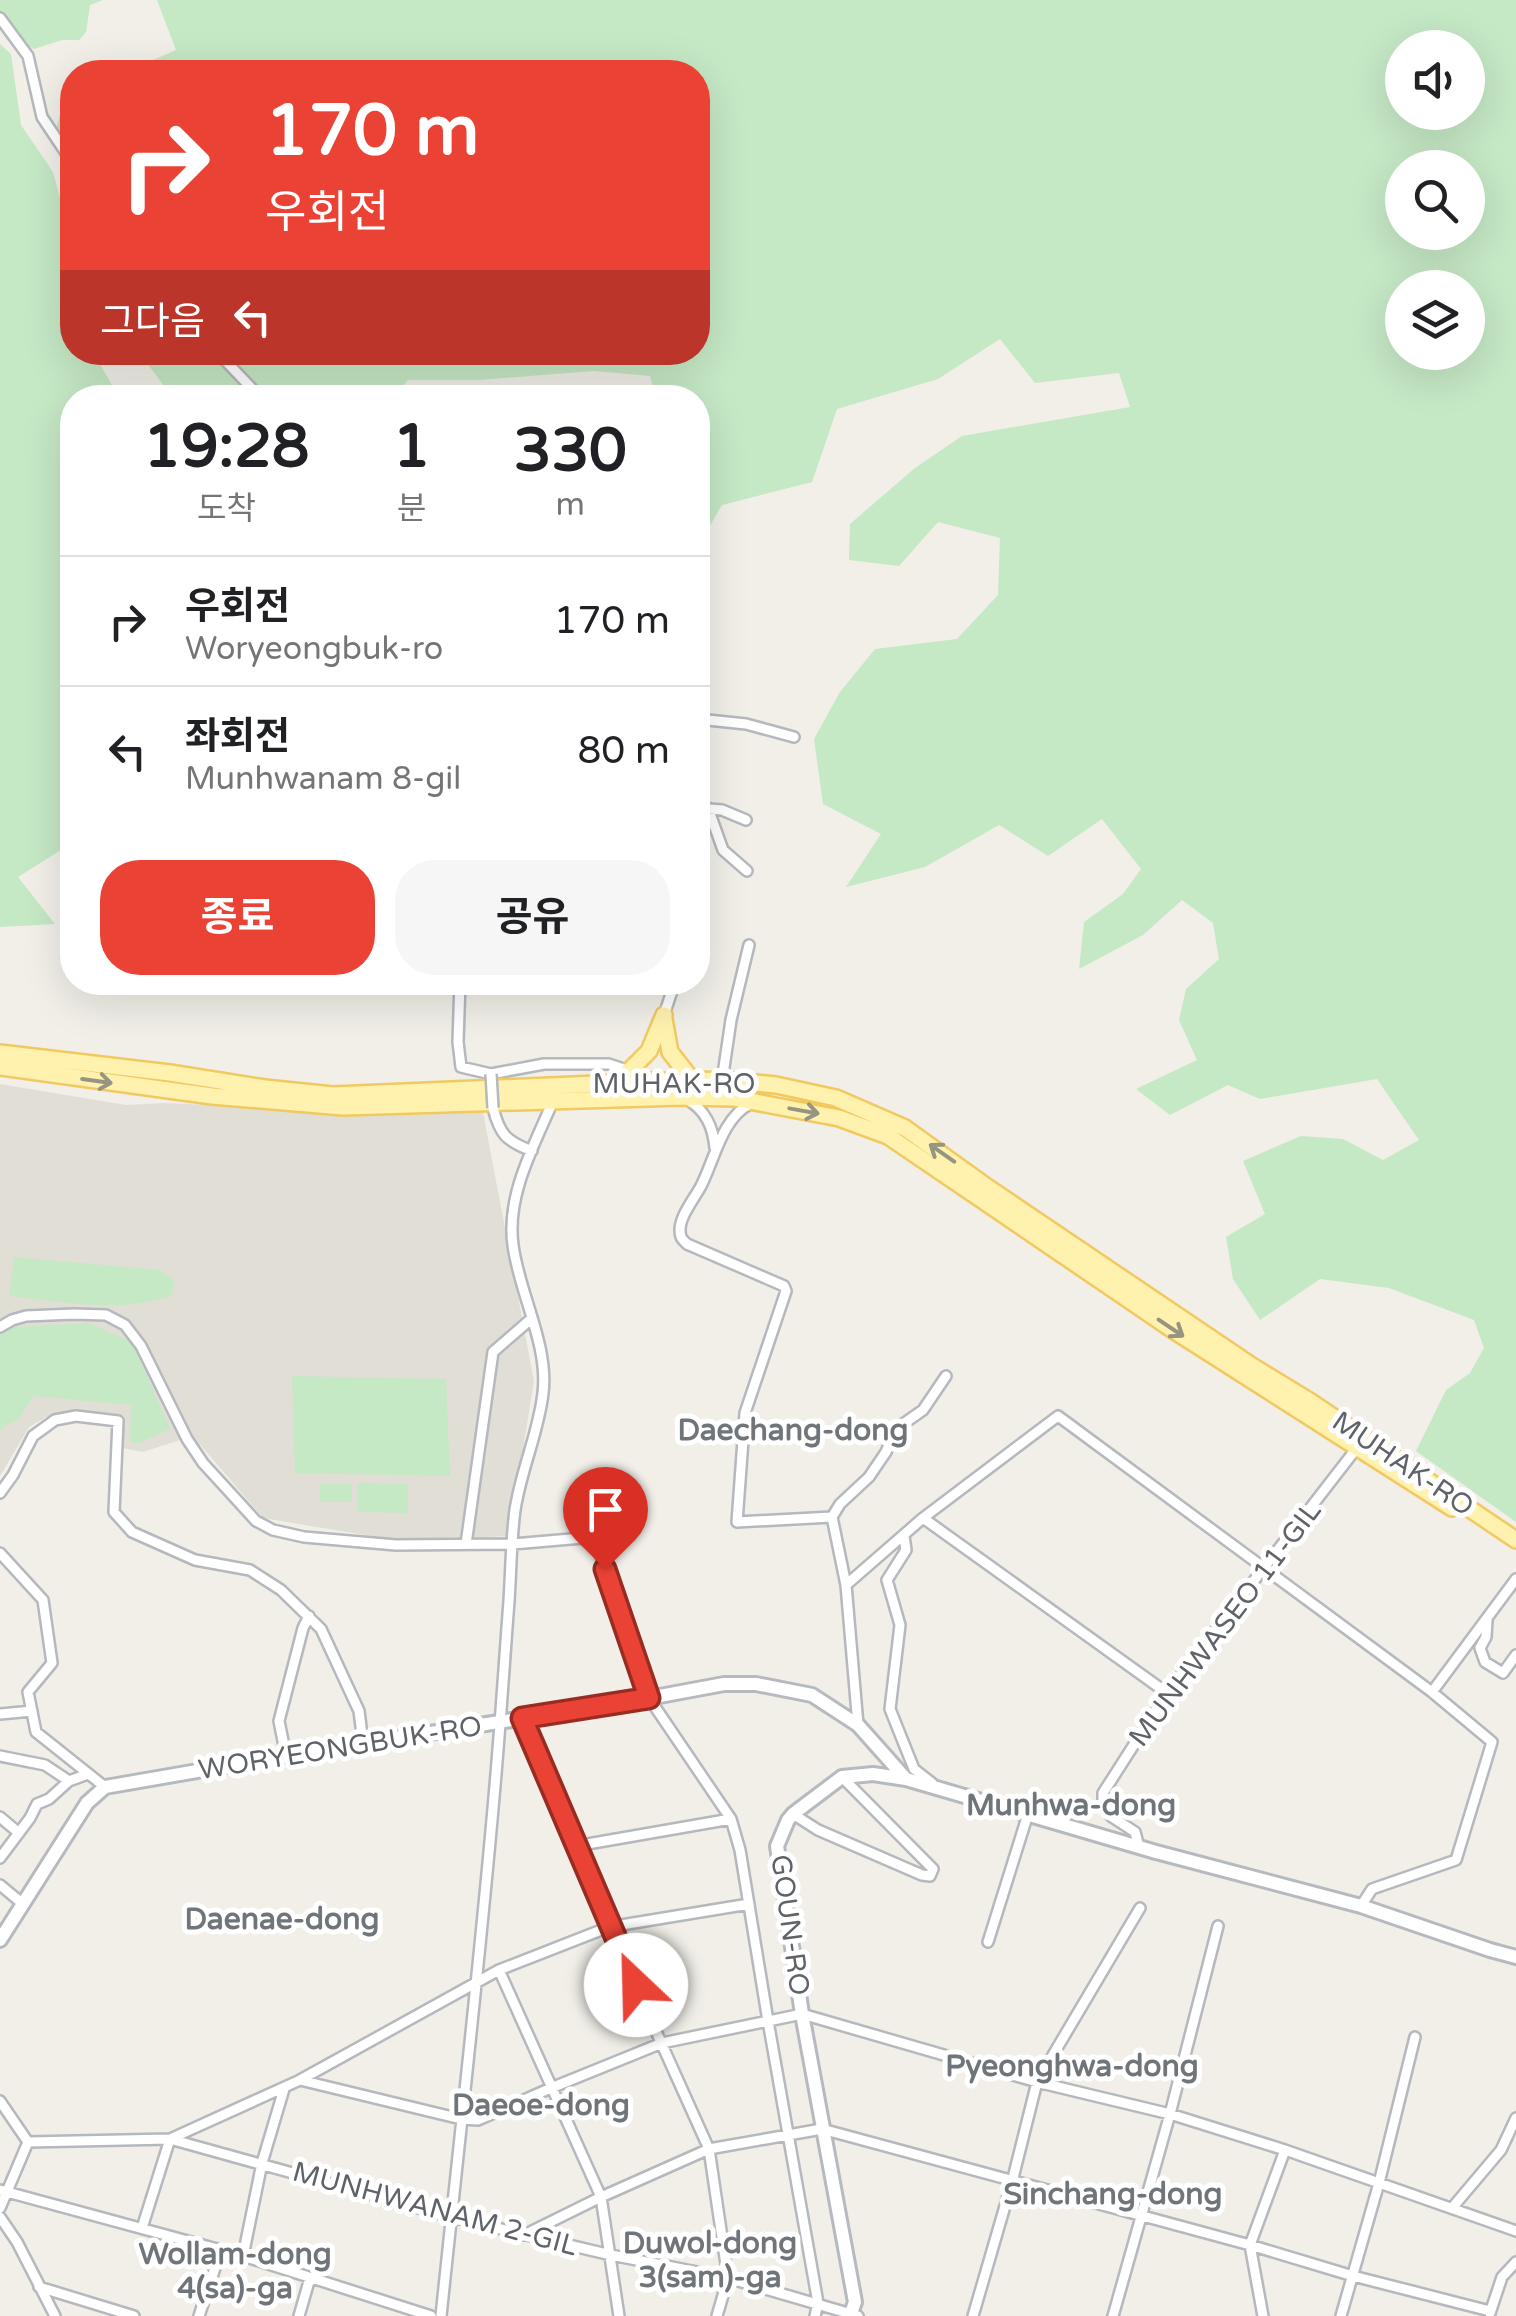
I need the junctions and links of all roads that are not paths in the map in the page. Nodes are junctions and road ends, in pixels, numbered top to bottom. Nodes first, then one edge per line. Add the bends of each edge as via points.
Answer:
1 (0, 18) edge
2 (60, 144) edge
3 (229, 365) edge
4 (249, 385) edge
5 (710, 720) edge
6 (794, 737) dead end
7 (710, 809) edge
8 (746, 820) dead end
9 (710, 823) edge
10 (747, 871) dead end
11 (749, 946) dead end
12 (460, 995) edge
13 (671, 995) edge
14 (664, 1016) junction
15 (0, 1053) edge
16 (0, 1068) edge
17 (629, 1071) junction
18 (491, 1074) junction
19 (692, 1080) junction
20 (722, 1080) junction
21 (657, 1081) junction
22 (616, 1083) junction
23 (682, 1097) junction
24 (552, 1101) junction
25 (755, 1102) junction
26 (715, 1148) junction
27 (532, 1151) junction
28 (531, 1319) junction
29 (0, 1327) edge
30 (946, 1376) dead end
31 (1356, 1449) junction
32 (0, 1493) edge
33 (832, 1517) junction
34 (923, 1518) junction
35 (904, 1536) junction
36 (1516, 1540) edge
37 (466, 1544) junction
38 (513, 1544) junction
39 (1516, 1550) edge
40 (0, 1553) edge
41 (1263, 1568) junction
42 (1516, 1579) edge
43 (846, 1585) junction
44 (309, 1616) junction
45 (1488, 1617) junction
46 (1516, 1655) edge
47 (1432, 1692) junction
48 (1167, 1694) junction
49 (649, 1698) junction
50 (32, 1711) junction
51 (0, 1714) edge
52 (522, 1718) junction
53 (500, 1722) junction
54 (858, 1725) junction
55 (363, 1743) junction
56 (0, 1756) edge
57 (286, 1756) junction
58 (88, 1774) junction
59 (842, 1777) junction
60 (906, 1779) junction
61 (69, 1781) junction
62 (105, 1787) junction
63 (938, 1788) junction
64 (794, 1814) junction
65 (1028, 1814) junction
66 (0, 1817) edge
67 (731, 1819) junction
68 (19, 1834) junction
69 (576, 1846) junction
70 (1139, 1847) junction
71 (0, 1858) edge
72 (0, 1885) edge
73 (23, 1904) junction
74 (749, 1904) junction
75 (1361, 1906) junction
76 (1140, 1908) dead end
77 (610, 1926) junction
78 (1218, 1926) dead end
79 (0, 1940) edge
80 (988, 1942) dead end
81 (1516, 1957) edge
82 (499, 1970) junction
83 (478, 1982) junction
84 (802, 2014) junction
85 (768, 2021) junction
86 (1415, 2037) dead end
87 (662, 2043) junction
88 (300, 2080) junction
89 (1037, 2082) junction
90 (551, 2088) junction
91 (284, 2089) junction
92 (0, 2101) edge
93 (1170, 2114) junction
94 (461, 2118) junction
95 (1516, 2118) edge
96 (822, 2129) junction
97 (788, 2135) junction
98 (170, 2139) junction
99 (28, 2142) junction
100 (709, 2149) junction
101 (1285, 2150) junction
102 (262, 2163) junction
103 (1012, 2182) junction
104 (1379, 2183) junction
105 (4, 2191) edge
106 (601, 2197) junction
107 (0, 2208) edge
108 (1452, 2208) junction
109 (0, 2217) edge
110 (451, 2217) junction
111 (1141, 2217) junction
112 (142, 2228) junction
113 (1516, 2231) edge
114 (524, 2235) junction
115 (1250, 2245) junction
116 (221, 2250) junction
117 (611, 2254) junction
118 (243, 2256) junction
119 (1516, 2262) edge
120 (1354, 2276) junction
121 (310, 2278) junction
122 (728, 2278) junction
123 (39, 2287) junction
124 (818, 2303) junction
125 (395, 2305) junction
126 (1490, 2313) edge
127 (851, 2314) edge
128 (55, 2316) edge
129 (134, 2316) edge
130 (198, 2316) edge
131 (299, 2316) edge
132 (392, 2316) edge
133 (431, 2316) edge
134 (440, 2316) edge
135 (618, 2316) edge
136 (716, 2316) edge
137 (815, 2316) edge
138 (973, 2316) edge
139 (1114, 2316) edge
140 (1263, 2316) edge
141 (1341, 2316) edge

1 - 2 street via 28,56 42,116
3 - 4 street
5 - 6 street
7 - 8 street
9 - 10 street via 724,850
11 - 20 street
12 - 18 street via 461,1068
13 - 14 street
14 - 17 main road via 654,1044
14 - 19 main road via 670,1052
15 - 22 main road, MUHAK-RO via 333,1094
16 -> 24 main road, MUHAK-RO via 343,1107
17 - 18 street via 573,1063
17 - 21 street
17 - 22 main road
18 - 27 street, bridge via 498,1126 512,1144
19 - 20 main road, MUHAK-RO
19 - 21 main road, MUHAK-RO
36 -> 20 main road, MUHAK-RO via 905,1128 836,1098
21 - 22 main road, MUHAK-RO
23 - 24 main road, MUHAK-RO
23 - 25 main road, MUHAK-RO
23 - 26 street via 703,1112
24 - 27 street
25 - 26 street via 741,1109
25 -> 31 main road, MUHAK-RO via 839,1118 888,1136
26 - 33 street via 682,1220 681,1238 786,1290 745,1413 737,1522
27 - 28 street via 512,1222
28 - 37 street via 493,1352
28 - 38 street via 542,1355 543,1396 522,1472
29 - 37 street via 26,1316 74,1314 106,1314 125,1325 203,1463 256,1522 273,1530 396,1546
30 - 33 street
31 - 39 main road, MUHAK-RO
31 - 41 street, MUNHWASEO 11-GIL
32 - 44 street via 33,1436 56,1420 118,1420 114,1512 132,1532 195,1560 250,1570
33 - 43 street
34 - 35 street
34 - 41 street via 1058,1416
34 - 48 street
35 - 43 street
35 - 63 street via 906,1550 887,1580 900,1625 890,1709 914,1769
37 - 38 street
38 - 49 street via 594,1537
38 - 53 street
40 - 50 street via 43,1600 52,1663 28,1692
41 - 47 street
41 - 48 street, MUNHWASEO 11-GIL
42 - 45 street
43 - 54 street
44 - 55 street via 321,1628 359,1711
44 - 57 street via 279,1721
45 - 46 street via 1480,1648 1485,1662 1502,1674
45 - 47 street
47 - 75 street via 1492,1742 1456,1860 1372,1889
48 - 70 street, MUNHWASEO 11-GIL via 1103,1794 1103,1807 1135,1832
49 - 52 main road, WORYEONGBUK-RO
49 - 54 main road, WORYEONGBUK-RO via 756,1684 812,1695
49 - 67 street
50 - 51 street
50 - 58 street via 36,1732
52 - 53 main road, WORYEONGBUK-RO
52 - 69 street
53 - 55 main road, WORYEONGBUK-RO
53 - 83 street
54 - 60 main road, WORYEONGBUK-RO
55 - 57 main road, WORYEONGBUK-RO
56 - 61 street via 45,1765
57 - 62 main road, WORYEONGBUK-RO
58 - 61 street
58 - 62 street
59 - 60 main road
59 - 64 main road, GOUN-RO
59 - 64 street via 933,1869 930,1876
60 - 63 main road
61 - 68 street via 37,1804
62 - 73 main road via 87,1803
63 - 65 main road
64 - 84 main road, GOUN-RO via 777,1846
65 - 70 main road
65 - 80 street
66 - 68 street
67 - 69 street
67 - 74 street
68 - 71 street
69 - 77 street
70 - 75 main road
72 - 73 street
73 - 79 main road
74 - 77 street
74 - 85 street
75 - 81 main road
76 - 89 street
77 - 82 street
77 - 87 street
78 - 93 street
82 - 83 street
82 - 90 street
83 - 88 street
83 - 94 street
84 - 85 street
84 - 89 street
84 - 96 main road, GOUN-RO
85 - 87 street
85 - 97 street
86 - 104 street
87 - 90 street
87 - 100 street
88 - 91 street
88 - 94 street
89 - 93 street
89 - 103 street
90 - 94 street via 478,2120
90 - 106 street
91 - 98 street
91 - 102 street
92 - 99 street
93 - 101 street
93 - 111 street
94 - 110 street
95 - 108 street via 1501,2150
96 - 97 street
96 - 103 street
96 - 127 main road, GOUN-RO via 855,2302
97 - 100 street
97 - 124 street
98 - 99 street
98 - 102 street, MUNHWANAM 2-GIL
98 - 112 street
99 - 105 street
100 - 106 street
100 - 122 street
101 - 104 street
101 - 115 street
102 - 110 street, MUNHWANAM 2-GIL
102 - 118 street
103 - 111 street
103 - 138 street
104 - 108 street
104 - 120 street
105 - 107 street
105 - 112 street
106 - 114 street
106 - 117 street
108 - 113 street
109 - 123 street
110 - 114 street, MUNHWANAM 2-GIL
110 - 134 street
111 - 115 street
111 - 139 street
112 - 116 street
114 - 117 street, MUNHWANAM 2-GIL
115 - 120 street
115 - 140 street
116 - 118 street
116 - 130 street
117 - 122 street, MUNHWANAM 2-GIL
117 - 135 street
118 - 121 street
119 - 126 street via 1502,2277
120 - 126 street
120 - 141 street
121 - 125 street
121 - 131 street
122 - 124 street, MUNHWANAM 2-GIL
122 - 136 street
123 - 128 street
123 - 129 street
124 - 127 street, MUNHWANAM 2-GIL
124 - 137 street
125 - 132 street
125 - 133 street

